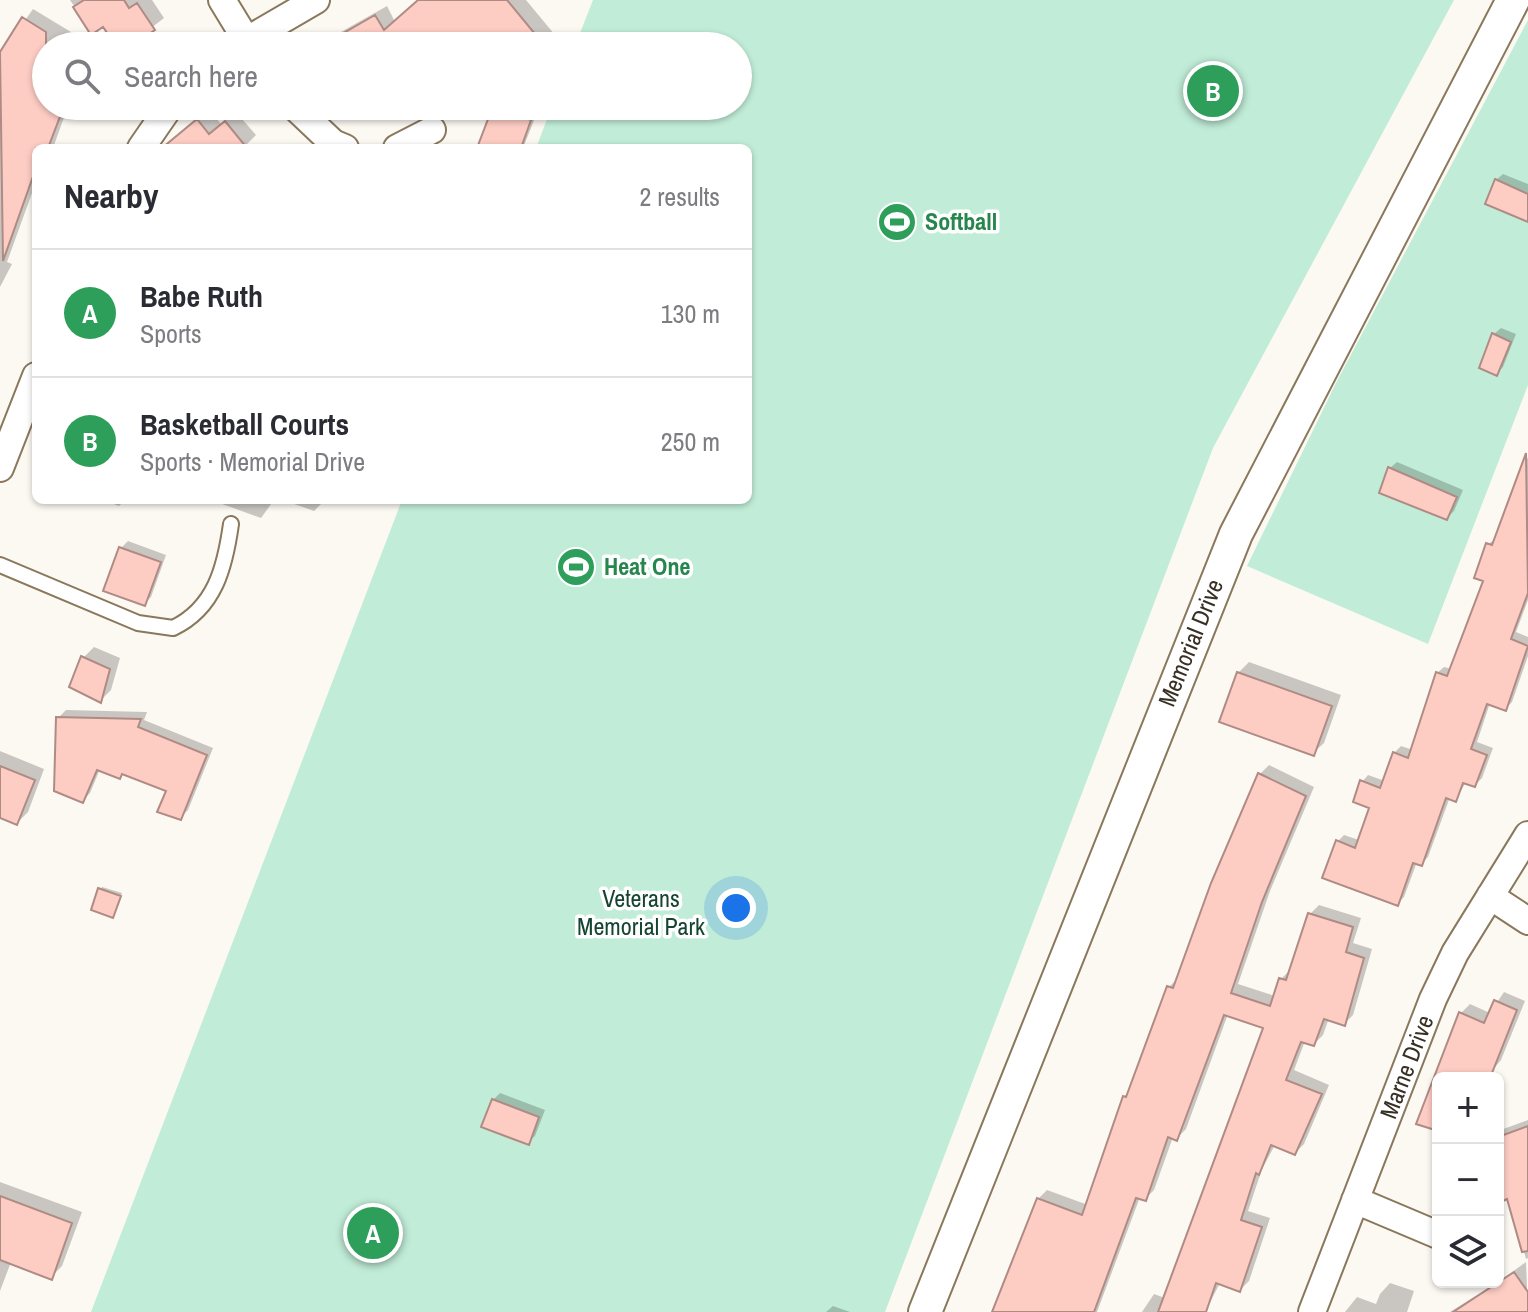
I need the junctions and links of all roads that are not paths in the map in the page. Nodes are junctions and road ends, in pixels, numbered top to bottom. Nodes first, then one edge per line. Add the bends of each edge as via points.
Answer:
1 (222, 0) edge
2 (316, 0) edge
3 (1513, 0) edge
4 (238, 32) edge
5 (264, 32) edge
6 (160, 120) edge
7 (309, 120) edge
8 (432, 130) dead end
9 (144, 144) edge
10 (335, 144) edge
11 (405, 144) edge
12 (32, 386) edge
13 (0, 468) edge
14 (231, 524) dead end
15 (0, 565) edge
16 (1528, 835) edge
17 (1490, 896) junction
18 (1528, 921) edge
19 (1355, 1200) junction
20 (1432, 1232) edge
21 (925, 1312) edge
22 (1312, 1312) edge

1 - 4 street
2 - 5 street
3 - 21 street, Memorial Drive via 1236,534
6 - 9 street
7 - 10 street
8 - 11 street
12 - 13 street
14 - 15 lane via 217,583 202,609 173,628 138,623
16 - 17 street, Marne Drive
17 - 18 street
17 - 19 street, Marne Drive via 1433,999
19 - 20 street
19 - 22 street, Marne Drive

